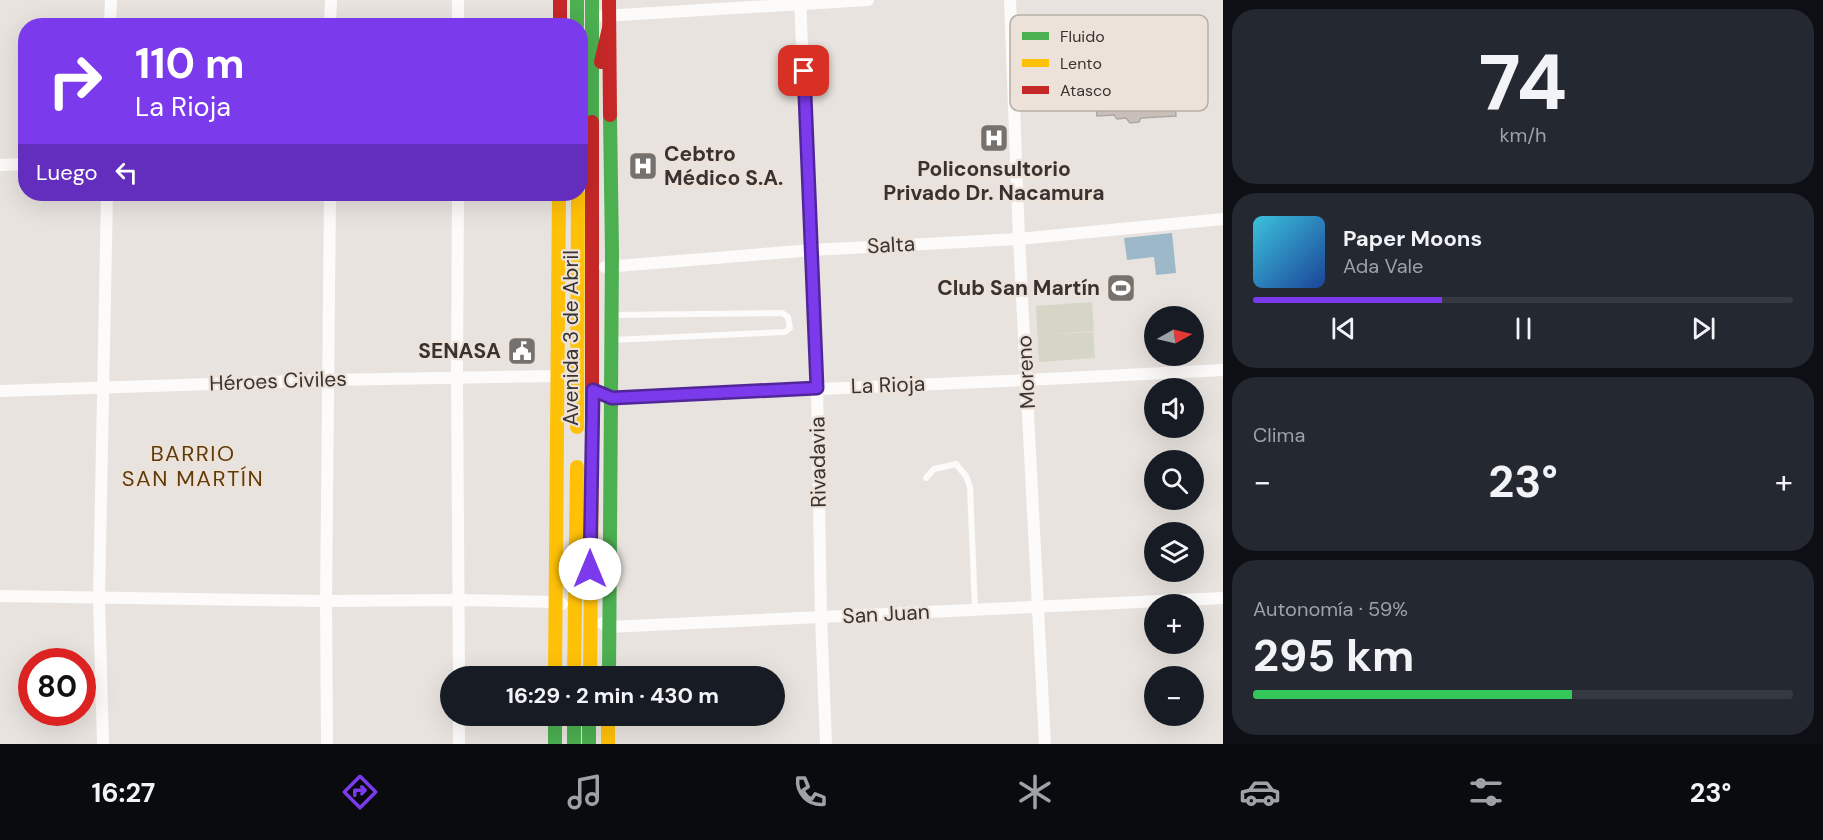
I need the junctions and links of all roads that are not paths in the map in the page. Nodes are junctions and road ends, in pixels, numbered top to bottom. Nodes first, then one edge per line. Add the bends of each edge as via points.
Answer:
1 (111, 0) edge
2 (330, 0) edge
3 (458, 0) edge
4 (560, 0) edge
5 (568, 0) edge
6 (577, 0) edge
7 (592, 0) edge
8 (609, 0) edge
9 (868, 0) edge
10 (1010, 0) edge
11 (801, 2) edge
12 (1011, 15) edge
13 (592, 16) junction
14 (110, 18) edge
15 (330, 18) edge
16 (458, 18) edge
17 (568, 18) edge
18 (569, 18) edge
19 (570, 18) edge
20 (580, 18) edge
21 (609, 22) junction
22 (1014, 111) edge
23 (18, 164) edge
24 (0, 165) edge
25 (593, 200) junction
26 (106, 201) edge
27 (330, 201) edge
28 (458, 201) edge
29 (559, 201) edge
30 (577, 201) edge
31 (1223, 219) edge
32 (1019, 239) junction
33 (812, 250) junction
34 (612, 267) junction
35 (577, 268) junction
36 (592, 268) junction
37 (558, 269) junction
38 (612, 315) junction
39 (612, 340) junction
40 (1223, 370) edge
41 (557, 376) junction
42 (456, 378) junction
43 (329, 380) junction
44 (1027, 380) junction
45 (577, 383) junction
46 (102, 386) junction
47 (817, 388) junction
48 (593, 390) junction
49 (0, 391) edge
50 (612, 398) junction
51 (926, 478) dead end
52 (0, 596) edge
53 (99, 598) junction
54 (1223, 598) edge
55 (458, 600) junction
56 (326, 601) junction
57 (554, 602) junction
58 (1038, 607) junction
59 (574, 609) junction
60 (975, 610) junction
61 (590, 616) junction
62 (821, 617) junction
63 (609, 627) junction
64 (459, 666) edge
65 (555, 666) edge
66 (574, 666) edge
67 (590, 666) edge
68 (609, 666) edge
69 (459, 726) edge
70 (555, 726) edge
71 (574, 726) edge
72 (590, 726) edge
73 (608, 726) edge
74 (103, 744) edge
75 (327, 744) edge
76 (459, 744) edge
77 (555, 744) edge
78 (574, 744) edge
79 (589, 744) edge
80 (608, 744) edge
81 (826, 744) edge
82 (1045, 744) edge

1 - 14 street
2 - 15 street
3 - 16 street
4 - 17 main road
5 - 18 main road
6 - 19 main road
7 - 13 main road, Avenida 3 de Abril
8 - 21 main road, Avenida 3 de Abril
9 - 11 street
10 - 12 street, Moreno
11 - 21 street
11 - 33 street, Rivadavia
13 - 20 street
13 - 21 street
13 - 25 main road, Avenida 3 de Abril
21 - 25 main road via 602,60
21 - 34 main road, Avenida 3 de Abril
22 - 32 street, Moreno
23 - 24 street
25 - 36 main road, Avenida 3 de Abril
26 - 46 street
27 - 43 street
28 - 42 street
29 - 37 main road, Avenida 3 de Abril
30 - 35 main road, Avenida 3 de Abril
31 - 32 street, Salta
32 - 33 street, Salta
32 - 44 street, Moreno
33 - 34 street, Salta
33 - 47 street, Rivadavia
34 - 36 street, Salta
34 - 38 main road, Avenida 3 de Abril
35 - 36 street, Salta
35 - 37 street, Salta
35 - 45 main road, Avenida 3 de Abril
36 - 48 main road, Avenida 3 de Abril
37 - 41 main road, Avenida 3 de Abril
38 - 39 main road, Avenida 3 de Abril
38 - 39 lane via 782,313 788,317 790,328 785,332
39 - 50 main road, Avenida 3 de Abril
40 - 44 street, La Rioja
41 - 42 street, Héroes Civiles
41 - 45 street, La Rioja
41 - 57 main road, Avenida 3 de Abril
42 - 43 street, Héroes Civiles
42 - 55 street
43 - 46 street, Héroes Civiles
43 - 56 street
44 - 47 street, La Rioja
44 - 58 street, Moreno
45 - 48 street, La Rioja
45 - 59 main road, Avenida 3 de Abril
46 - 49 street, Héroes Civiles
46 - 53 street
47 - 50 street, La Rioja
47 - 62 street, Rivadavia
48 - 50 street, La Rioja
48 - 61 main road, Avenida 3 de Abril
50 - 63 main road, Avenida 3 de Abril
51 - 60 lane via 934,469 956,464 966,476 970,487
52 - 53 street
53 - 56 street
53 - 74 street
54 - 58 street, San Juan
55 - 56 street
55 - 57 street
55 - 64 street
56 - 75 street
57 - 59 street
57 - 65 main road, Avenida 3 de Abril
58 - 60 street, San Juan
58 - 82 street, Moreno
59 - 61 street
59 - 66 main road, Avenida 3 de Abril
60 - 62 street, San Juan
61 - 63 street
61 - 67 main road, Avenida 3 de Abril
62 - 63 street, San Juan
62 - 81 street, Rivadavia
63 - 68 main road, Avenida 3 de Abril
69 - 76 street
70 - 77 main road
71 - 78 main road
72 - 79 main road
73 - 80 main road

